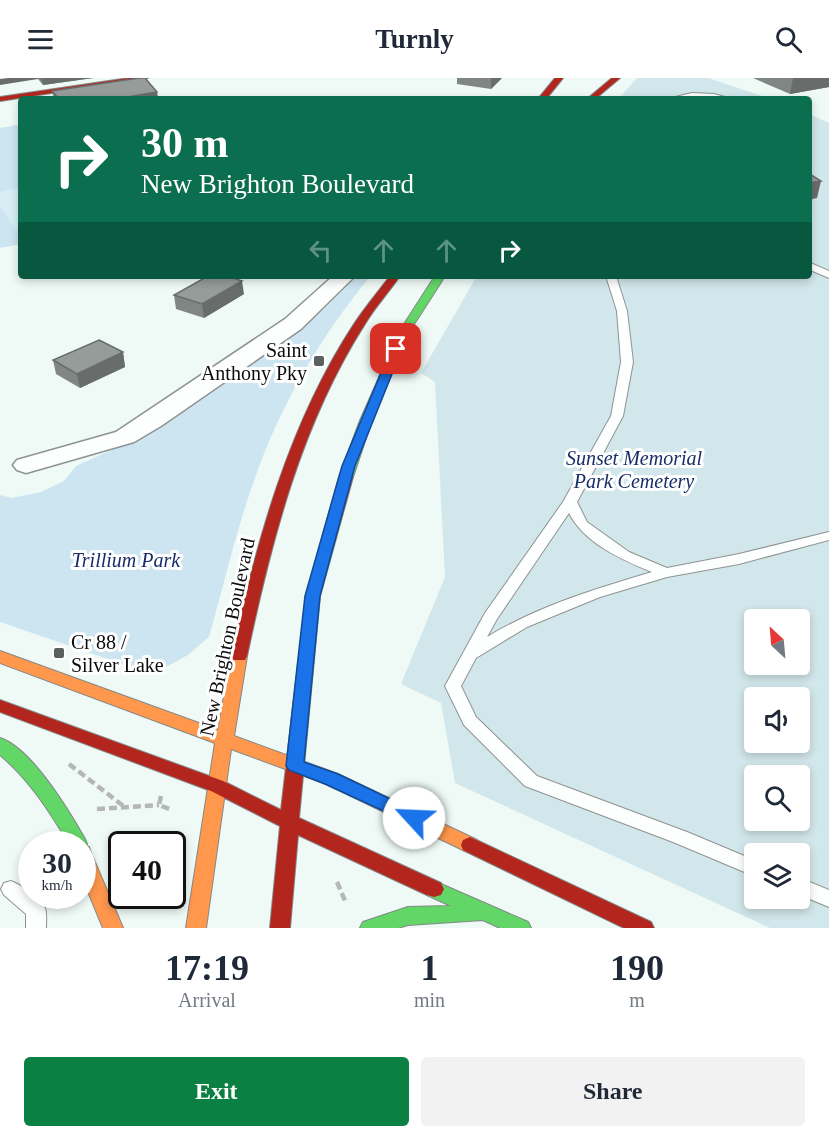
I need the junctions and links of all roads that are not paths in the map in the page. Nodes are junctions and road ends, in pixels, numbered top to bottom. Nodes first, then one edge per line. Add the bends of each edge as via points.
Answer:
1 (144, 78) edge
2 (559, 78) edge
3 (597, 78) edge
4 (616, 78) edge
5 (32, 96) edge
6 (544, 96) edge
7 (583, 96) edge
8 (595, 96) edge
9 (678, 96) edge
10 (711, 96) edge
11 (18, 98) edge
12 (0, 99) edge
13 (812, 267) edge
14 (829, 275) edge
15 (342, 279) edge
16 (393, 279) edge
17 (439, 279) edge
18 (612, 279) edge
19 (26, 465) dead end
20 (570, 502) junction
21 (829, 536) edge
22 (666, 573) junction
23 (470, 654) junction
24 (2, 657) edge
25 (0, 706) edge
26 (226, 739) junction
27 (0, 745) edge
28 (295, 766) junction
29 (217, 786) junction
30 (289, 823) junction
31 (71, 831) edge
32 (744, 864) edge
33 (96, 887) edge
34 (11, 889) dead end
35 (810, 890) edge
36 (829, 898) edge
37 (493, 914) junction
38 (36, 928) edge
39 (113, 928) edge
40 (196, 928) edge
41 (280, 928) edge
42 (370, 928) edge
43 (521, 928) edge
44 (644, 928) edge

1 - 5 main road
2 - 6 main road
3 - 7 main road
4 - 8 main road
9 - 10 lane
11 - 12 main road
13 - 14 lane
15 - 19 street via 293,324 152,421 125,436
16 - 26 main road, New Brighton Boulevard via 355,331 326,383 291,466 252,591
17 - 28 main road via 404,332 349,466 313,596
18 - 20 lane via 621,311 627,362 616,416
20 - 22 lane via 581,524 624,555
20 - 23 lane via 490,617
21 - 22 lane
22 - 23 lane via 595,594 522,623
23 - 32 lane via 453,686 470,721 531,781
24 - 26 main road
25 - 29 main road
26 - 28 main road
26 - 29 main road, New Brighton Boulevard
27 - 31 main road via 9,750
28 - 30 main road
28 - 44 main road via 351,788
29 - 30 main road
29 - 40 main road, New Brighton Boulevard
30 - 37 main road
30 - 41 main road
33 - 39 main road
34 - 38 lane via 36,910
35 - 36 lane
37 - 42 main road via 408,916
37 - 43 main road

